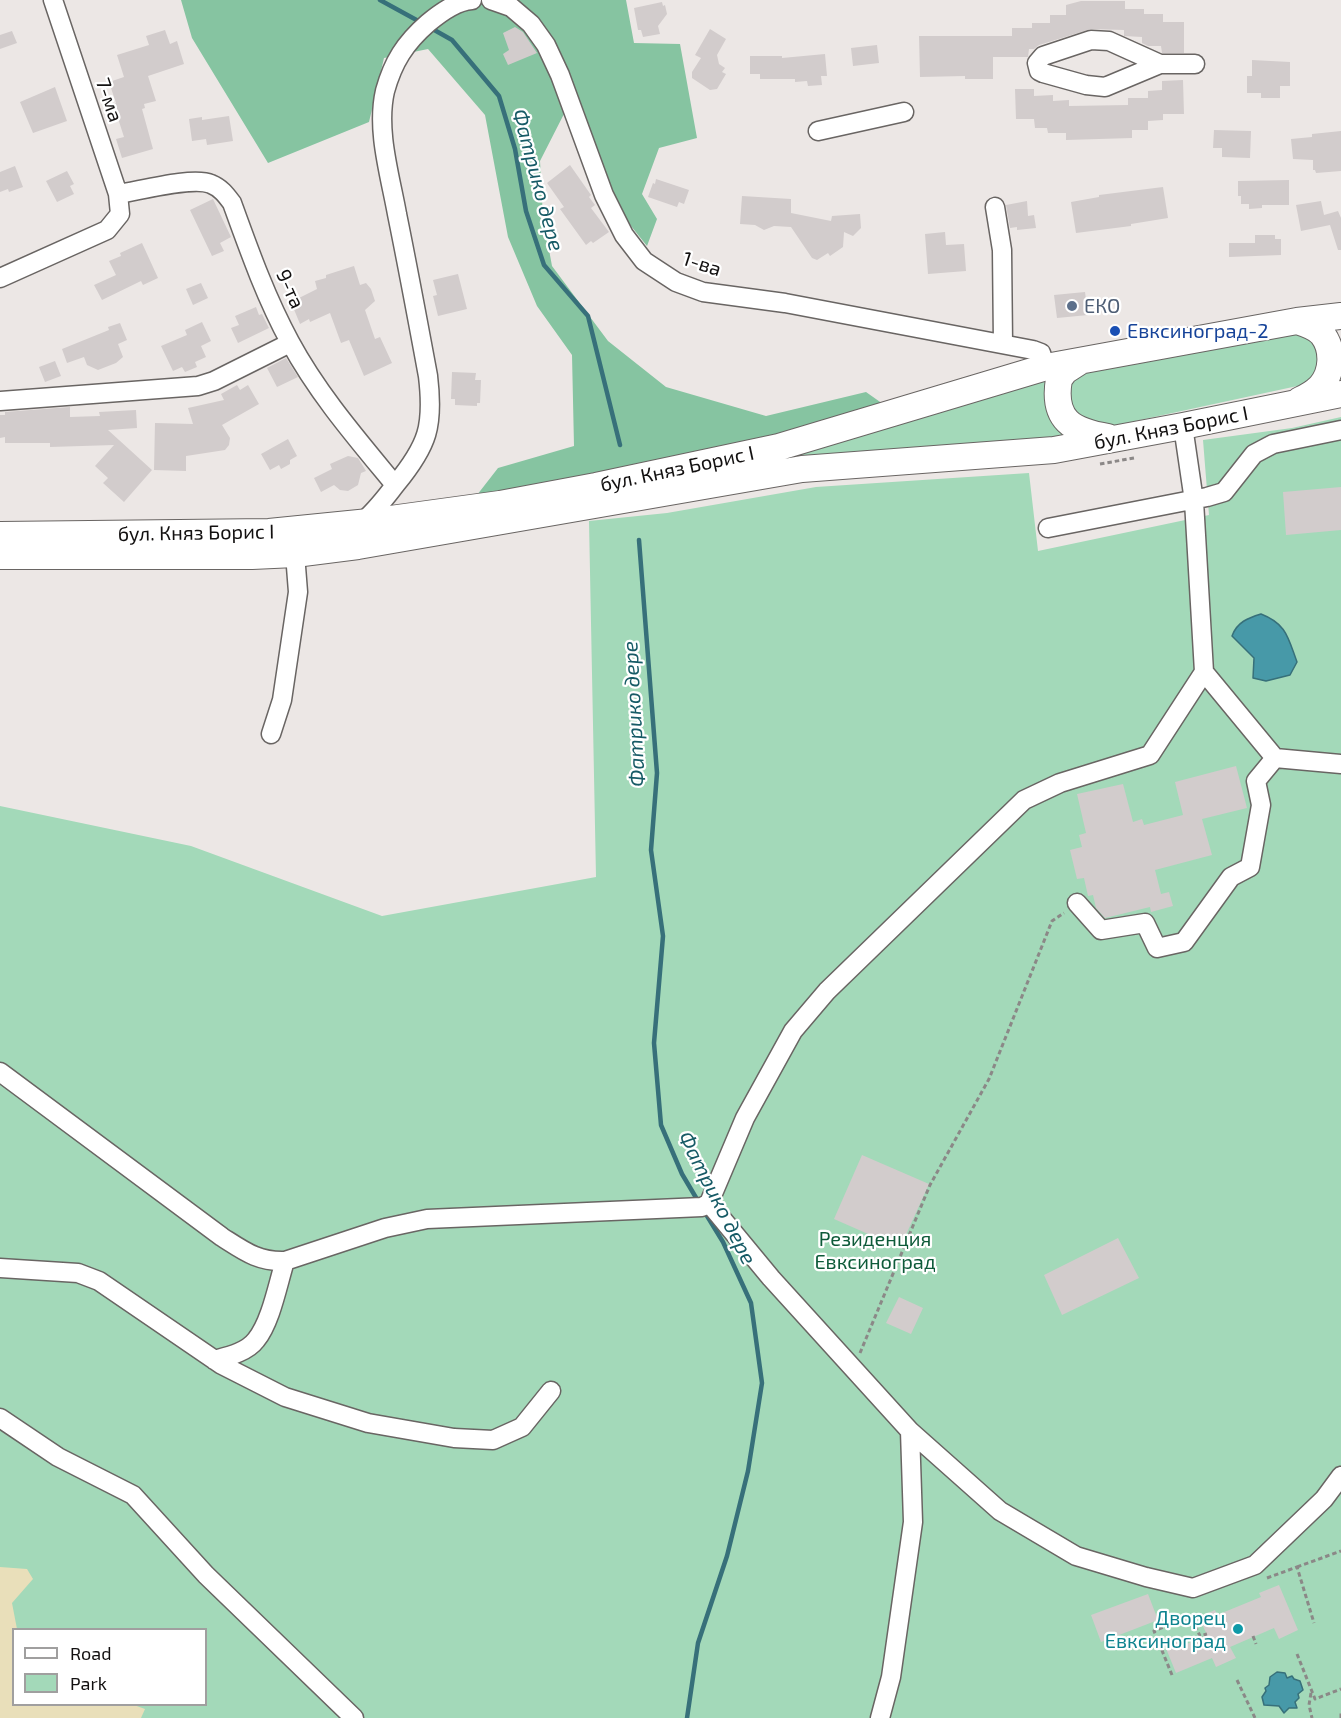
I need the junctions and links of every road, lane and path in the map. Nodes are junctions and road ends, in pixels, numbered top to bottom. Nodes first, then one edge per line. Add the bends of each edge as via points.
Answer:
1 (53, 0) edge
2 (472, 0) edge
3 (491, 0) edge
4 (1195, 63) dead end
5 (1160, 64) junction
6 (904, 112) dead end
7 (818, 131) dead end
8 (118, 194) junction
9 (995, 207) dead end
10 (0, 278) edge
11 (1341, 316) edge
12 (1298, 321) junction
13 (290, 343) junction
14 (1003, 344) junction
15 (1079, 362) junction
16 (1046, 367) junction
17 (1341, 394) edge
18 (0, 401) edge
19 (1295, 404) junction
20 (1183, 426) junction
21 (1341, 430) edge
22 (1118, 439) junction
23 (1134, 459) dead end
24 (1104, 463) dead end
25 (395, 485) junction
26 (1194, 501) junction
27 (361, 523) junction
28 (1048, 528) dead end
29 (0, 535) edge
30 (295, 554) junction
31 (0, 556) edge
32 (1204, 672) junction
33 (271, 734) dead end
34 (1275, 758) junction
35 (1341, 764) edge
36 (1077, 903) joint
37 (0, 1072) edge
38 (709, 1203) junction
39 (285, 1261) junction
40 (0, 1268) edge
41 (214, 1359) junction
42 (854, 1369) junction
43 (550, 1391) dead end
44 (0, 1418) edge
45 (910, 1431) junction
46 (1341, 1476) edge
47 (1332, 1497) edge
48 (1341, 1551) edge
49 (1297, 1567) junction
50 (1262, 1579) dead end
51 (1185, 1618) dead end
52 (1192, 1619) dead end
53 (1314, 1623) dead end
54 (1207, 1634) dead end
55 (1254, 1636) dead end
56 (1257, 1644) dead end
57 (1297, 1654) dead end
58 (1172, 1675) dead end
59 (1237, 1680) dead end
60 (1341, 1689) edge
61 (1312, 1690) junction
62 (1341, 1712) edge
63 (354, 1718) edge
64 (880, 1718) edge
65 (1255, 1718) edge
66 (1312, 1718) edge
67 (1341, 1718) edge

1 - 8 street, 7-ма
2 - 25 street via 438,14 413,36 395,61 385,93 382,122 388,164 431,404 420,451
3 - 14 street, 1-ва via 512,8 531,24 546,45 604,195 624,234 644,261 676,282 703,292
4 - 5 street
5 - 5 street via 1109,41 1091,40 1043,56 1037,63 1043,74 1105,87
6 - 7 street
8 - 10 street, 7-ма via 120,214 107,230
8 - 13 street, 9-та via 192,181 210,183 223,190 232,203 267,296
9 - 14 street via 1002,250
11 - 12 highway, бул. Княз Борис I
12 - 15 highway, бул. Княз Борис I
12 - 19 highway via 1311,325 1322,335 1331,362 1320,387
13 - 18 street via 198,386
13 - 25 street, 9-та via 332,408
14 - 16 street, 1-ва via 1041,353
15 - 16 highway, бул. Княз Борис I
15 - 22 highway via 1059,379 1058,399 1063,414 1076,429
16 - 27 highway, бул. Княз Борис I via 779,447 532,498
17 - 19 highway, бул. Княз Борис I
19 - 20 highway, бул. Княз Борис I
20 - 22 highway, бул. Княз Борис I
20 - 26 street
21 - 26 street via 1273,444 1254,454 1224,492
22 - 30 highway, бул. Княз Борис I via 1054,450 802,470
23 - 24 path
25 - 27 street via 374,513
26 - 28 street
26 - 32 street
27 - 29 highway, бул. Княз Борис I via 269,532
30 - 31 highway, бул. Княз Борис I
30 - 33 street via 298,592 282,700
32 - 34 street
32 - 38 street via 1150,755 1060,783 1024,800 827,991 793,1031 745,1118
34 - 35 street
34 - 36 street via 1256,781 1261,805 1250,867 1231,877 1184,942 1157,948 1145,922 1101,930
36 - 42 path via 1052,921 989,1079 930,1185
37 - 39 street via 222,1237 254,1257
38 - 39 street via 702,1207 427,1220 385,1228
38 - 42 street
39 - 41 street via 269,1314 256,1341 237,1353
40 - 41 street via 78,1273 99,1281
41 - 43 street via 285,1397 368,1423 454,1438 493,1440 522,1427
42 - 45 street
44 - 63 street via 58,1457 133,1495 206,1575
45 - 47 street via 1000,1511 1076,1556 1193,1588 1255,1565
45 - 64 street via 913,1522 891,1677
46 - 47 street
48 - 49 path
49 - 50 path
49 - 53 path
51 - 58 path via 1154,1631
52 - 54 path via 1200,1636
55 - 56 path
57 - 61 path
59 - 65 path
60 - 61 path via 1315,1700
61 - 66 path
62 - 67 path

